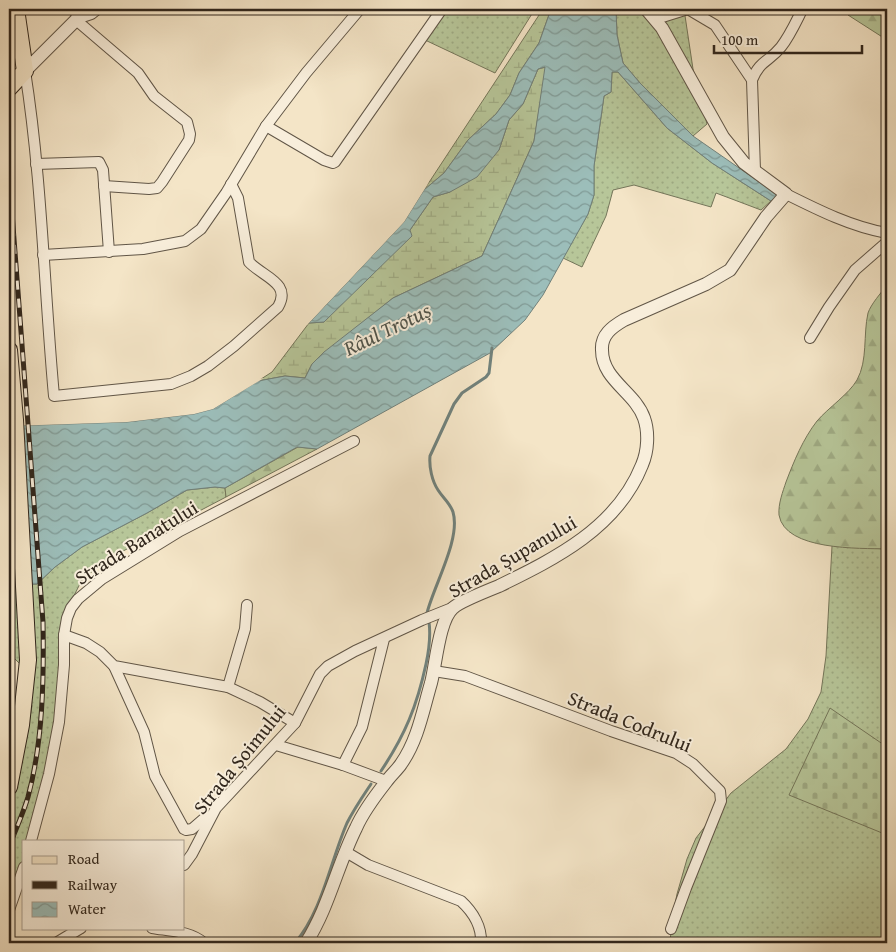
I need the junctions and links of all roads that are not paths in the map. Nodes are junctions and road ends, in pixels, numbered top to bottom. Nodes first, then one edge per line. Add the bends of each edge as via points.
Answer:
1 (16, 9) edge
2 (96, 9) edge
3 (360, 9) edge
4 (442, 9) edge
5 (646, 9) edge
6 (801, 12) dead end
7 (78, 14) edge
8 (656, 19) junction
9 (25, 70) junction
10 (752, 80) junction
11 (9, 88) edge
12 (266, 126) junction
13 (36, 164) junction
14 (755, 171) junction
15 (231, 184) junction
16 (104, 186) junction
17 (786, 194) junction
18 (887, 233) edge
19 (887, 242) edge
20 (109, 252) junction
21 (43, 255) junction
22 (810, 338) dead end
23 (9, 350) edge
24 (354, 441) dead end
25 (247, 605) dead end
26 (452, 608) junction
27 (64, 635) junction
28 (384, 639) junction
29 (114, 666) junction
30 (434, 671) junction
31 (228, 687) junction
32 (295, 723) junction
33 (276, 745) junction
34 (343, 765) junction
35 (386, 781) junction
36 (9, 787) edge
37 (216, 808) junction
38 (31, 840) edge
39 (346, 852) junction
40 (185, 864) edge
41 (22, 873) edge
42 (9, 910) edge
43 (671, 929) dead end
44 (78, 930) edge
45 (164, 930) edge
46 (56, 943) edge
47 (204, 943) edge
48 (306, 943) edge
49 (481, 943) edge

1 - 9 main road
2 - 7 street via 91,13
3 - 12 street
4 - 12 street via 335,162 324,160
5 - 8 street
6 - 10 street via 782,45 756,69
7 - 9 street
7 - 16 street via 138,73 154,96 187,122 190,130 189,140 157,188
8 - 10 street via 688,9 715,25
8 - 14 street via 723,137
9 - 11 main road
9 - 13 street
10 - 14 street
12 - 15 street
13 - 16 street via 99,162
13 - 21 street
14 - 17 street
15 - 20 street via 201,229 185,241
15 - 21 street via 238,198 249,262 279,285 282,299 278,307 208,366 171,384 54,396
16 - 20 street
17 - 18 street via 832,216
17 - 26 street, Strada Șupanului via 730,270 615,324 604,337 602,355 608,373 640,410 647,428 643,464 628,493 613,512 553,559
19 - 22 street via 855,270
20 - 21 street
23 - 36 main road via 28,660 21,725
24 - 27 street, Strada Banatului via 180,531 102,579 71,608
25 - 31 street via 245,629
26 - 28 street, Strada Șoimului
26 - 30 street, Strada Șupanului via 440,635
27 - 29 street via 86,643
27 - 38 street, Strada Banatului via 59,722
28 - 32 street, Strada Șoimului via 324,670
28 - 34 street via 362,727
29 - 31 street
29 - 37 street via 144,732 155,776 184,829 192,829
30 - 35 street, Strada Șupanului via 414,743
30 - 43 street, Strada Codrului via 465,676 676,753 693,764 720,790 721,802
31 - 32 street
32 - 33 street, Strada Șoimului
33 - 34 street
33 - 37 street, Strada Șoimului
34 - 35 street
35 - 39 street, Strada Șupanului via 361,818
37 - 40 street, Strada Șoimului
39 - 48 street, Strada Șupanului via 322,915
39 - 49 street via 368,865 461,901 479,928
41 - 42 street
44 - 46 street
45 - 47 street via 187,934

